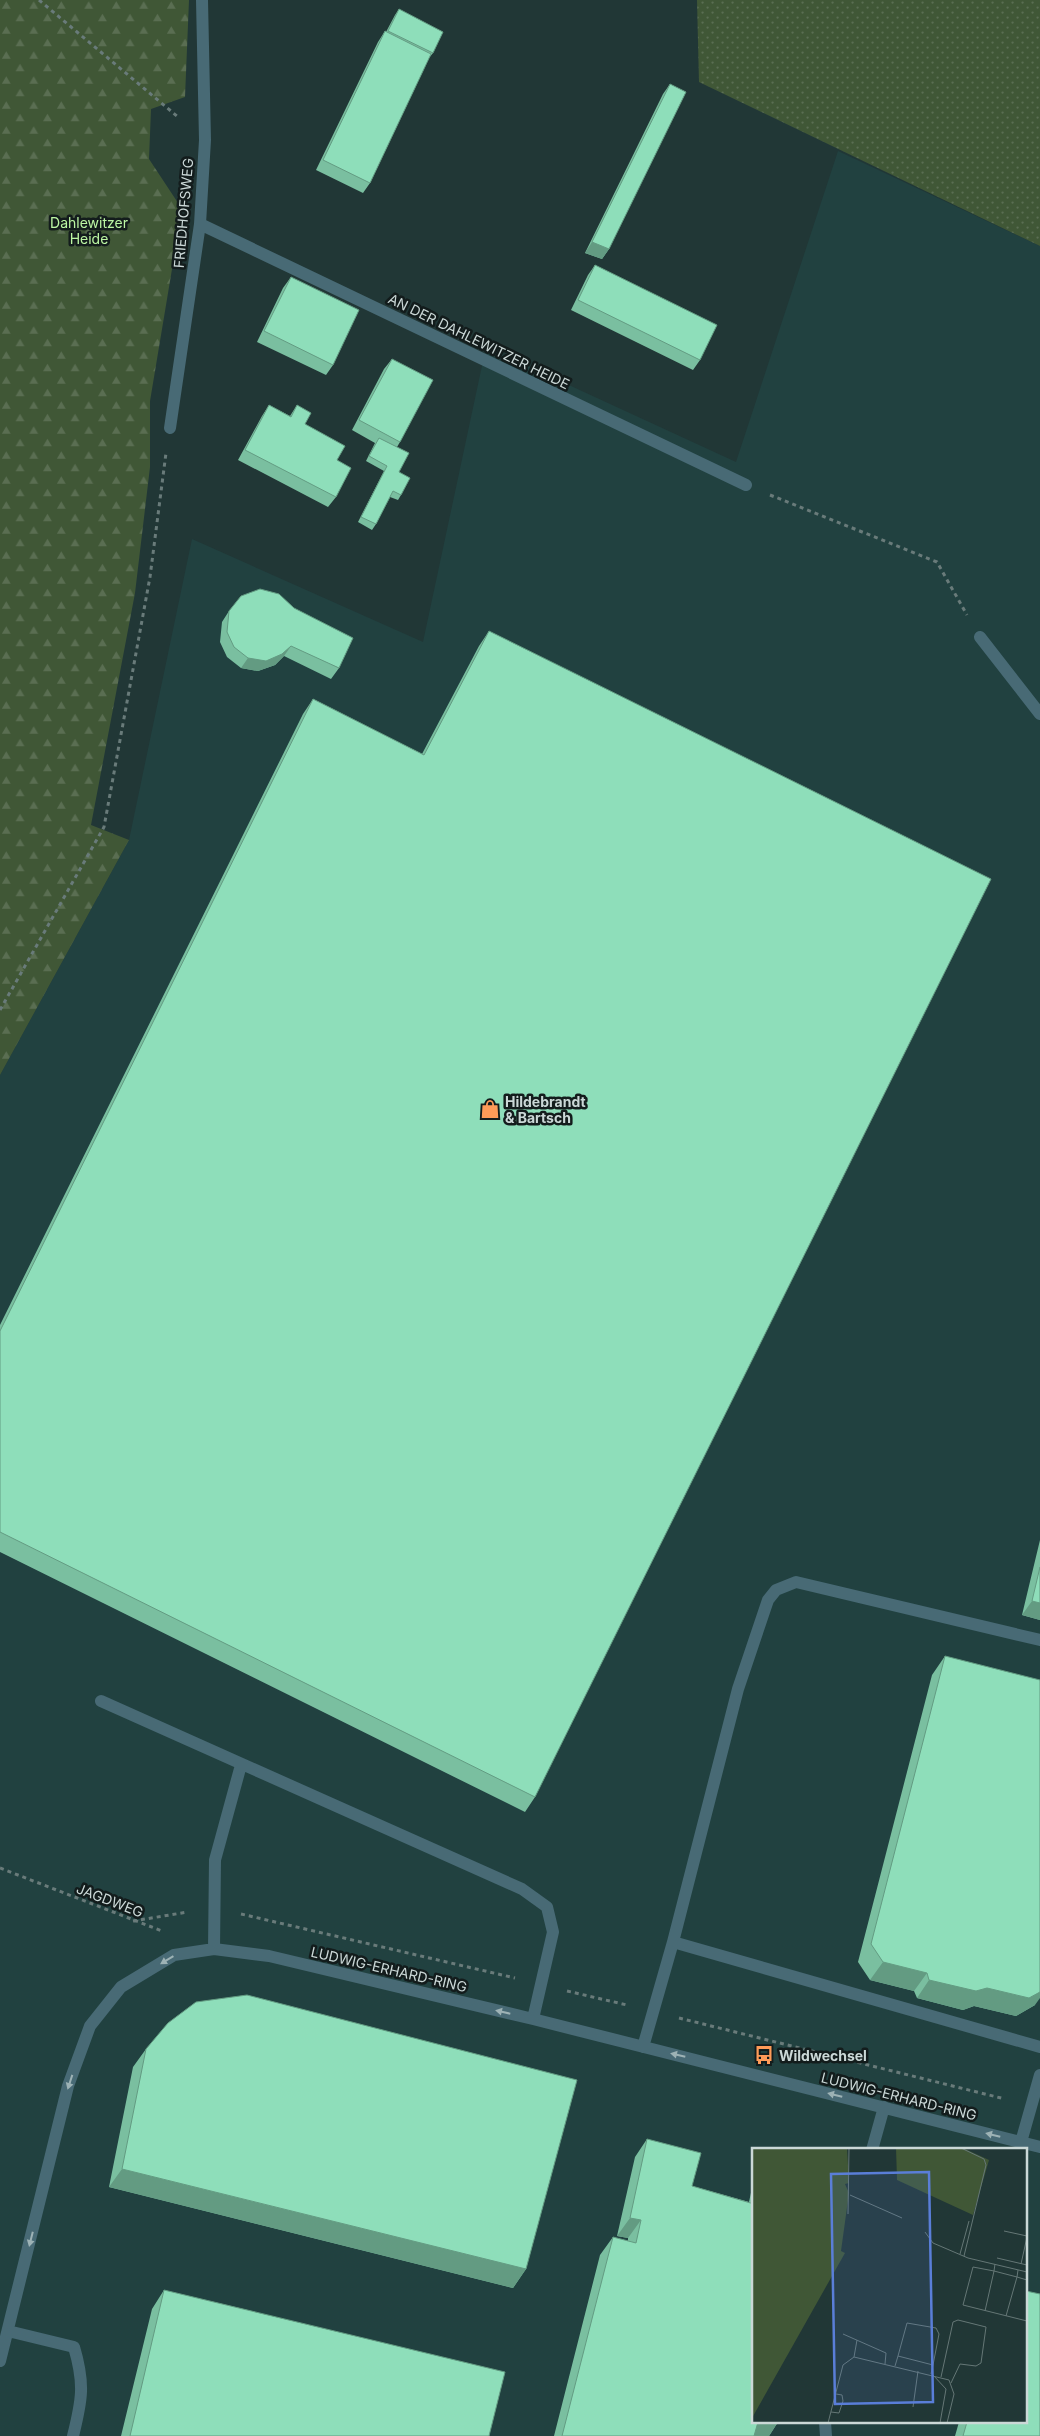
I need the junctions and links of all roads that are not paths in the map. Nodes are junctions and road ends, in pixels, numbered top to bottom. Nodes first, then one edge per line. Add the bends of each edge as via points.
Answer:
1 (202, 0) edge
2 (200, 224) junction
3 (170, 428) road end
4 (746, 485) road end
5 (980, 637) road end
6 (1040, 714) edge
7 (1040, 1640) edge
8 (101, 1701) dead end
9 (241, 1765) junction
10 (673, 1942) junction
11 (214, 1949) junction
12 (533, 2019) junction
13 (643, 2047) junction
14 (1040, 2047) edge
15 (1040, 2075) edge
16 (884, 2108) junction
17 (1022, 2142) junction
18 (1040, 2147) edge
19 (873, 2148) edge
20 (8, 2331) junction
21 (0, 2361) edge
22 (73, 2436) edge

1 - 2 street, FRIEDHOFSWEG via 204,140
2 - 3 street, FRIEDHOFSWEG
2 - 4 street, AN DER DAHLEWITZER HEIDE
5 - 6 street
7 - 10 street via 796,1582 776,1590 768,1600 738,1689
8 - 9 street
9 - 11 street via 216,1860
9 - 12 street via 522,1889 547,1907 553,1932
10 - 13 street
10 - 14 street
12 -> 11 street, LUDWIG-ERHARD-RING via 269,1956
11 -> 20 street, LUDWIG-ERHARD-RING via 174,1955 121,1987 90,2026 68,2086
12 - 13 street, LUDWIG-ERHARD-RING
16 -> 13 street, LUDWIG-ERHARD-RING
15 - 17 street
17 -> 16 street, LUDWIG-ERHARD-RING
16 - 19 street
17 - 18 street, LUDWIG-ERHARD-RING
20 - 21 street, LUDWIG-ERHARD-RING
20 - 22 street via 74,2348 82,2374 80,2408

